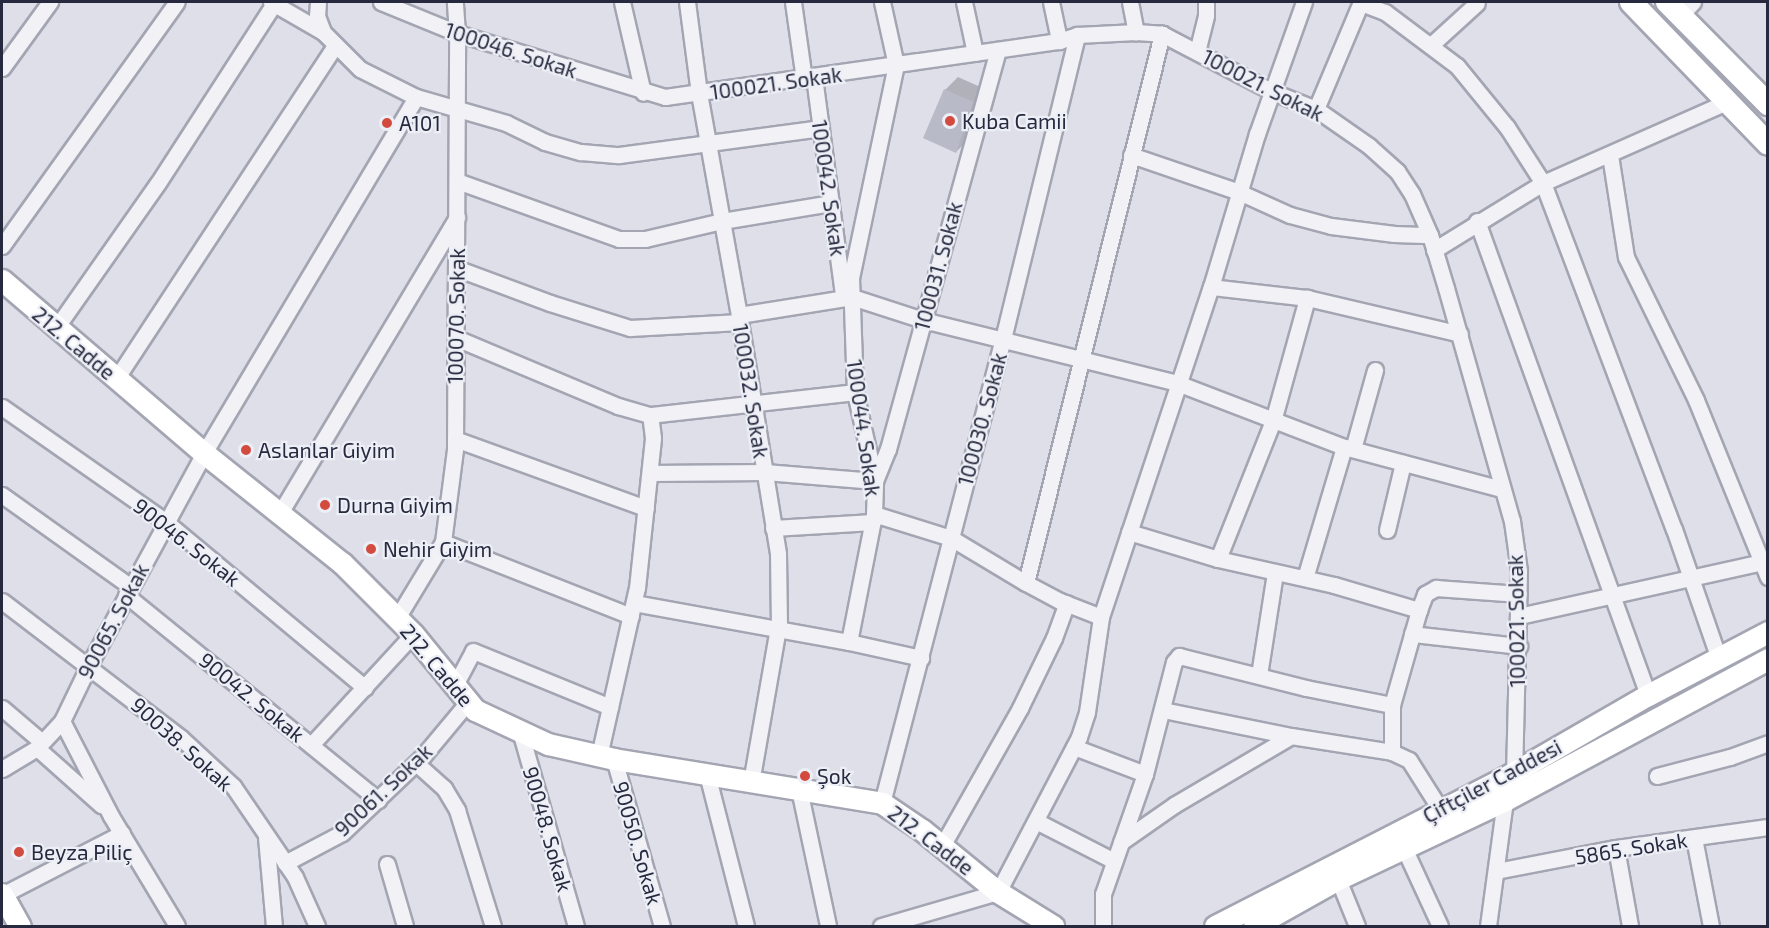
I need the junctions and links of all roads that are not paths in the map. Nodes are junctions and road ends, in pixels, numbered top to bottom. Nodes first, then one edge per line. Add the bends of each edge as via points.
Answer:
1 (50, 2) edge
2 (177, 2) edge
3 (318, 2) edge
4 (381, 2) edge
5 (455, 2) edge
6 (622, 2) edge
7 (687, 2) edge
8 (793, 2) edge
9 (882, 2) edge
10 (964, 2) edge
11 (1051, 2) edge
12 (1130, 2) edge
13 (1206, 2) edge
14 (1304, 2) edge
15 (1361, 2) edge
16 (1630, 2) edge
17 (273, 3) edge
18 (1477, 3) dead end
19 (1680, 6) edge
20 (323, 32) junction
21 (1136, 32) junction
22 (457, 33) junction
23 (1162, 34) junction
24 (1077, 35) junction
25 (1059, 41) junction
26 (335, 45) junction
27 (1431, 45) junction
28 (998, 50) junction
29 (1197, 52) junction
30 (975, 53) junction
31 (896, 65) junction
32 (2, 68) edge
33 (809, 78) junction
34 (1273, 92) junction
35 (643, 93) junction
36 (699, 93) junction
37 (416, 97) junction
38 (1727, 102) junction
39 (1767, 104) edge
40 (457, 107) junction
41 (1316, 109) junction
42 (821, 128) junction
43 (708, 143) junction
44 (1767, 144) edge
45 (1131, 155) junction
46 (1610, 155) junction
47 (457, 180) junction
48 (1543, 183) junction
49 (1239, 192) junction
50 (831, 203) junction
51 (457, 217) junction
52 (722, 221) junction
53 (1477, 221) junction
54 (1432, 242) junction
55 (2, 246) edge
56 (456, 268) junction
57 (2, 280) edge
58 (1211, 287) junction
59 (848, 298) junction
60 (1307, 298) junction
61 (740, 319) junction
62 (923, 320) junction
63 (56, 328) junction
64 (1460, 334) junction
65 (456, 338) junction
66 (1003, 339) junction
67 (1084, 359) junction
68 (1375, 370) dead end
69 (116, 379) junction
70 (1178, 383) junction
71 (855, 392) junction
72 (753, 402) junction
73 (2, 407) edge
74 (650, 415) junction
75 (1273, 422) junction
76 (455, 439) junction
77 (1349, 448) junction
78 (204, 453) junction
79 (1403, 463) junction
80 (765, 472) junction
81 (650, 473) junction
82 (875, 481) junction
83 (1503, 489) junction
84 (2, 495) edge
85 (646, 508) junction
86 (280, 513) junction
87 (874, 518) junction
88 (166, 522) junction
89 (773, 528) junction
90 (1387, 530) dead end
91 (1129, 532) junction
92 (951, 538) junction
93 (442, 542) junction
94 (1218, 559) junction
95 (1764, 561) edge
96 (1275, 573) junction
97 (1767, 577) edge
98 (1305, 578) junction
99 (1692, 579) junction
100 (1026, 583) junction
101 (129, 591) junction
102 (1519, 594) junction
103 (1612, 597) junction
104 (2, 601) edge
105 (1067, 603) junction
106 (633, 610) junction
107 (1419, 610) junction
108 (1519, 616) junction
109 (1101, 617) junction
110 (397, 618) junction
111 (778, 629) junction
112 (1767, 632) edge
113 (413, 634) junction
114 (1412, 634) junction
115 (849, 642) junction
116 (1519, 646) junction
117 (921, 658) junction
118 (1719, 659) junction
119 (1767, 659) edge
120 (88, 665) junction
121 (1259, 675) junction
122 (455, 685) junction
123 (365, 688) junction
124 (1648, 695) junction
125 (468, 702) junction
126 (1392, 705) junction
127 (610, 707) junction
128 (2, 708) edge
129 (1163, 710) junction
130 (62, 721) junction
131 (520, 731) junction
132 (1291, 736) junction
133 (1767, 743) edge
134 (39, 745) junction
135 (311, 745) junction
136 (1074, 747) junction
137 (1392, 752) junction
138 (606, 758) junction
139 (416, 763) junction
140 (2, 769) edge
141 (1514, 772) junction
142 (707, 774) junction
143 (1145, 774) junction
144 (1657, 776) dead end
145 (752, 782) junction
146 (799, 789) junction
147 (378, 800) junction
148 (1505, 800) junction
149 (882, 802) junction
150 (1440, 809) junction
151 (111, 816) junction
152 (1035, 821) junction
153 (1767, 827) edge
154 (122, 833) junction
155 (266, 837) junction
156 (1694, 838) junction
157 (1121, 842) junction
158 (942, 846) junction
159 (1404, 848) junction
160 (1616, 848) junction
161 (1114, 861) junction
162 (285, 863) junction
163 (387, 864) dead end
164 (1496, 871) junction
165 (1338, 879) junction
166 (998, 892) junction
167 (2, 895) edge
168 (1276, 921) edge
169 (913, 922) edge
170 (20, 927) edge
171 (177, 927) edge
172 (274, 927) edge
173 (317, 927) edge
174 (405, 927) edge
175 (493, 927) edge
176 (576, 927) edge
177 (662, 927) edge
178 (746, 927) edge
179 (828, 927) edge
180 (881, 927) edge
181 (1053, 927) edge
182 (1103, 927) edge
183 (1215, 927) edge
184 (1254, 927) edge
185 (1357, 927) edge
186 (1440, 927) edge
187 (1488, 927) edge
188 (1630, 927) edge
189 (1712, 927) edge

1 - 32 street
2 - 55 street
3 - 20 street via 317,16
4 - 22 street, 100046. Sokak
5 - 22 street, 100070. Sokak
6 - 35 street
7 - 36 street, 100032. Sokak
8 - 33 street, 100042. Sokak
9 - 31 street, 100044. Sokak
10 - 30 street
11 - 25 street
12 - 21 street
13 - 29 street
14 - 34 street
15 - 27 street via 1385,12
15 - 41 street
16 - 38 main road
17 - 20 street
17 - 63 street via 159,183
18 - 27 street
19 - 39 main road
20 - 26 street
21 - 23 street, 100021. Sokak
21 - 24 street, 100021. Sokak
22 - 35 street, 100046. Sokak
22 - 40 street, 100070. Sokak
23 - 29 street, 100021. Sokak
23 - 45 street
24 - 25 street, 100021. Sokak
24 - 66 street, 100030. Sokak
25 - 28 street, 100021. Sokak
26 - 37 street via 360,69
26 - 69 street
27 - 48 street via 1456,66 1507,127
28 - 30 street, 100021. Sokak
28 - 62 street, 100031. Sokak
29 - 34 street, 100021. Sokak
30 - 31 street, 100021. Sokak
31 - 33 street, 100021. Sokak
31 - 59 street, 100044. Sokak
33 - 36 street, 100021. Sokak
33 - 42 street, 100042. Sokak
34 - 41 street, 100021. Sokak
34 - 49 street
35 - 36 street, 100021. Sokak via 665,97
36 - 43 street, 100032. Sokak
37 - 40 street
37 - 78 street, 90065. Sokak
38 - 44 main road
38 - 46 street
40 - 43 street via 506,123 545,142 582,152 619,155
40 - 47 street, 100070. Sokak
41 - 54 street, 100021. Sokak via 1397,171 1412,194
42 - 43 street
42 - 50 street, 100042. Sokak
43 - 52 street, 100032. Sokak
45 - 49 street
45 - 67 street
46 - 48 street
46 - 95 street via 1626,257 1696,400
47 - 51 street, 100070. Sokak
47 - 52 street via 619,239 645,239
48 - 53 street
48 - 99 street
49 - 54 street via 1290,215 1331,226
49 - 58 street
50 - 52 street
50 - 59 street, 100042. Sokak
51 - 56 street, 100070. Sokak
51 - 86 street
52 - 61 street, 100032. Sokak
53 - 54 street
53 - 103 street
54 - 64 street, 100021. Sokak
56 - 61 street via 630,328
56 - 65 street, 100070. Sokak
57 - 63 street, 212. Cadde
58 - 60 street
58 - 70 street
59 - 61 street
59 - 62 street
59 - 71 street, 100044. Sokak
60 - 64 street
60 - 75 street
61 - 72 street, 100032. Sokak
62 - 66 street
62 - 82 street, 100031. Sokak via 888,449
63 - 69 street, 212. Cadde
64 - 83 street, 100021. Sokak
65 - 74 street via 618,406
65 - 76 street, 100070. Sokak
66 - 67 street
66 - 92 street, 100030. Sokak
67 - 70 street
67 - 100 street
68 - 77 street
69 - 78 street, 212. Cadde
70 - 75 street
70 - 91 street
71 - 72 street
71 - 82 street, 100044. Sokak
72 - 74 street
72 - 80 street, 100032. Sokak
73 - 88 street, 90046. Sokak
74 - 81 street
75 - 77 street
75 - 94 street
76 - 85 street
76 - 93 street, 100070. Sokak
77 - 79 street
77 - 98 street
78 - 86 street, 212. Cadde
78 - 88 street, 90065. Sokak
79 - 83 street
79 - 90 street
80 - 81 street
80 - 82 street
80 - 89 street, 100032. Sokak
81 - 85 street
82 - 87 street, 100044. Sokak
83 - 102 street, 100021. Sokak via 1512,521
84 - 101 street, 90042. Sokak
85 - 106 street
86 - 110 street, 212. Cadde via 342,563
87 - 89 street
87 - 92 street
87 - 115 street, 100044. Sokak
88 - 101 street, 90065. Sokak
88 - 123 street, 90046. Sokak
89 - 111 street, 100032. Sokak
91 - 94 street
91 - 109 street
92 - 100 street
92 - 117 street, 100030. Sokak
93 - 106 street
93 - 110 street, 100070. Sokak
94 - 96 street
95 - 97 street
95 - 99 street
96 - 98 street
96 - 121 street
98 - 107 street
99 - 103 street
99 - 118 street
100 - 105 street
101 - 120 street, 90065. Sokak
101 - 135 street, 90042. Sokak
102 - 107 street via 1436,588 1425,594
102 - 108 street, 100021. Sokak
103 - 108 street
103 - 124 street
104 - 120 street, 90038. Sokak
105 - 109 street
105 - 158 street via 1020,708
106 - 111 street
106 - 127 street
107 - 114 street
108 - 116 street, 100021. Sokak
109 - 136 street via 1087,712
110 - 113 street, 212. Cadde
111 - 115 street
111 - 145 street, 100032. Sokak
112 - 118 street, Çiftçiler Caddesi
113 - 122 street, 212. Cadde
113 - 123 street
114 - 116 street
114 - 126 street
115 - 117 street
116 - 141 street, 100021. Sokak
117 - 149 street, 100030. Sokak
118 - 124 street, Çiftçiler Caddesi
119 - 148 street, Çiftçiler Caddesi
120 - 130 street, 90065. Sokak
120 - 155 street, 90038. Sokak via 181,738 232,786
121 - 126 street
121 - 129 street via 1179,656 1174,662
122 - 125 street, 212. Cadde
122 - 127 street via 473,651
123 - 135 street
124 - 141 street, Çiftçiler Caddesi
125 - 131 street, 212. Cadde via 476,711
125 - 139 street, 90061. Sokak
126 - 137 street
127 - 138 street
128 - 134 street
129 - 132 street
129 - 143 street
130 - 134 street, 90065. Sokak
130 - 151 street
131 - 138 street, 212. Cadde via 548,744
131 - 176 street, 90048. Sokak
132 - 137 street
132 - 157 street via 1173,805
133 - 144 street
134 - 140 street, 90065. Sokak
134 - 151 street
135 - 147 street, 90042. Sokak
136 - 143 street
136 - 152 street
137 - 150 street via 1409,760
138 - 142 street, 212. Cadde
138 - 177 street, 90050. Sokak
139 - 147 street, 90061. Sokak
139 - 175 street via 444,788 457,810
141 - 150 street, Çiftçiler Caddesi
142 - 145 street, 212. Cadde
142 - 178 street
143 - 157 street
145 - 146 street, 212. Cadde
146 - 149 street, 212. Cadde
146 - 179 street
147 - 162 street, 90061. Sokak via 342,833
148 - 159 street, Çiftçiler Caddesi
148 - 164 street
149 - 158 street, 212. Cadde
150 - 183 street, Çiftçiler Caddesi
151 - 154 street
152 - 161 street
152 - 166 street
153 - 156 street, 5865. Sokak
154 - 167 street
154 - 171 street
155 - 162 street, 90038. Sokak
155 - 172 street
156 - 160 street, 5865. Sokak
156 - 189 street
157 - 161 street
158 - 166 street, 212. Cadde
159 - 165 street, Çiftçiler Caddesi
159 - 186 street
160 - 164 street, 5865. Sokak
160 - 188 street
161 - 182 street via 1103,894
162 - 173 street, 90038. Sokak
163 - 174 street
164 - 187 street
165 - 168 street, Çiftçiler Caddesi
165 - 185 street
166 - 169 street
166 - 181 street, 212. Cadde
167 - 170 street
168 - 184 street, Çiftçiler Caddesi
169 - 180 street

